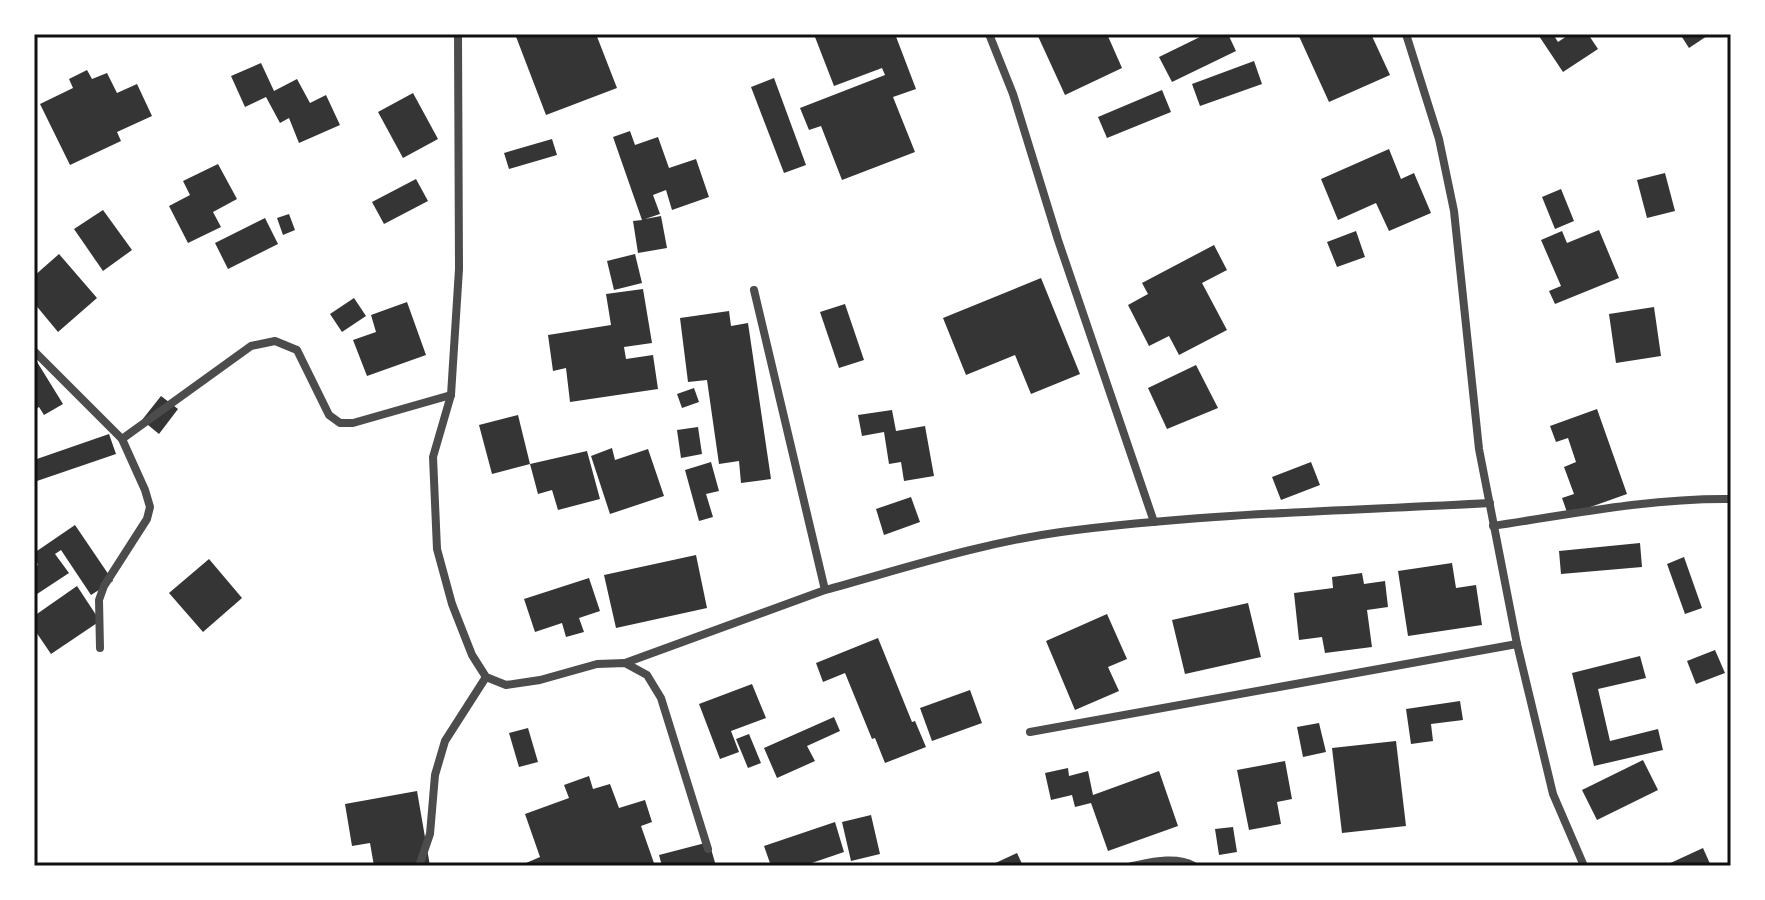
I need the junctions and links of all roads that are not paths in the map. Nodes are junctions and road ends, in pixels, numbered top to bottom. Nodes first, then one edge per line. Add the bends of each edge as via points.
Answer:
1 (458, 34) edge
2 (989, 34) edge
3 (1406, 34) edge
4 (754, 290) dead end
5 (34, 351) edge
6 (451, 395) junction
7 (122, 439) junction
8 (1731, 499) edge
9 (1490, 503) junction
10 (1154, 522) junction
11 (1493, 526) junction
12 (825, 590) junction
13 (1517, 644) junction
14 (100, 648) dead end
15 (625, 663) junction
16 (486, 677) junction
17 (1030, 732) dead end
18 (708, 849) dead end
19 (419, 866) edge
20 (1132, 866) edge
21 (1194, 866) edge
22 (1584, 866) edge

1 - 6 street via 459,269
2 - 10 street
3 - 9 street via 1439,139 1454,211 1479,449
4 - 12 street
5 - 7 street
6 - 7 street via 340,423 329,415 297,350 275,341 251,346
6 - 16 street via 433,457 437,549 452,604
7 - 14 street via 150,507 99,600
8 - 11 street via 1631,505
9 - 10 street
9 - 11 street
10 - 12 street via 1057,532
11 - 13 street
12 - 15 street
13 - 17 street
13 - 22 street via 1553,794
15 - 16 street via 597,664 506,685
15 - 18 street via 647,675 661,698
16 - 19 street via 445,741 435,775 430,834
20 - 21 street via 1162,860

